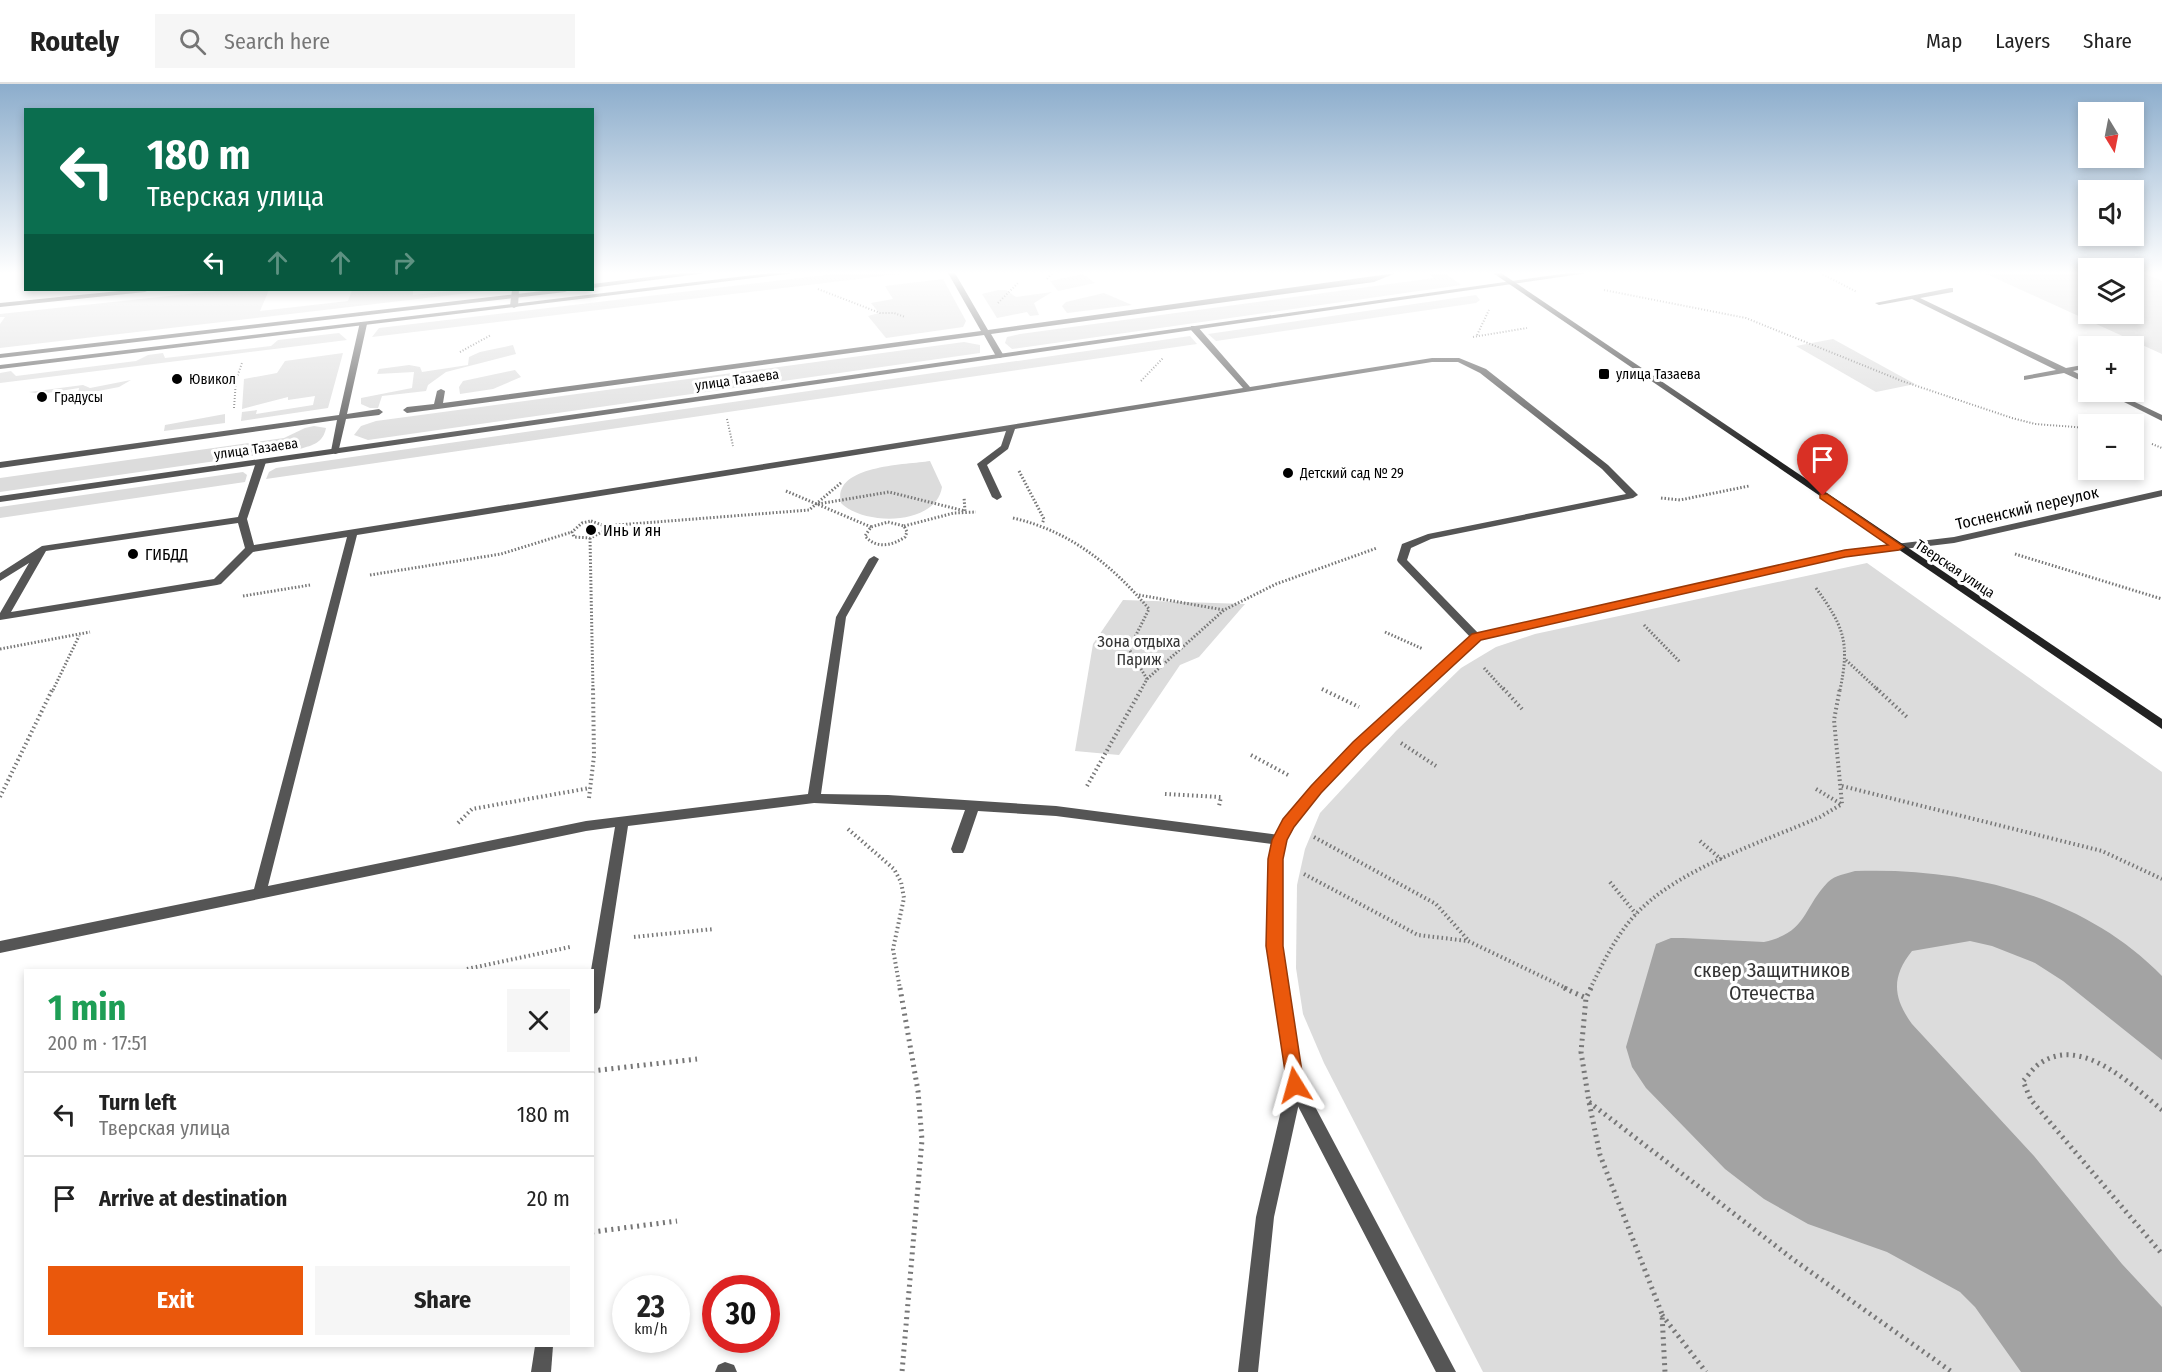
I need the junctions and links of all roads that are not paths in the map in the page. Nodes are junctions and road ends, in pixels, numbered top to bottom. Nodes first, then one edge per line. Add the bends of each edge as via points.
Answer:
1 (184, 333) edge
2 (286, 333) edge
3 (361, 333) edge
4 (970, 333) edge
5 (986, 333) edge
6 (1159, 333) edge
7 (1199, 333) edge
8 (1583, 333) edge
9 (1988, 333) edge
10 (0, 356) edge
11 (1000, 356) junction
12 (0, 367) edge
13 (2078, 368) edge
14 (2064, 370) junction
15 (2078, 377) edge
16 (2027, 378) dead end
17 (1249, 390) junction
18 (441, 391) dead end
19 (2129, 402) edge
20 (438, 406) junction
21 (407, 410) dead end
22 (379, 412) dead end
23 (342, 417) junction
24 (2162, 418) edge
25 (1011, 429) junction
26 (334, 451) junction
27 (261, 462) junction
28 (0, 465) edge
29 (2162, 493) edge
30 (998, 496) dead end
31 (0, 499) edge
32 (242, 519) junction
33 (353, 533) junction
34 (1899, 547) junction
35 (42, 549) junction
36 (250, 549) junction
37 (874, 559) dead end
38 (0, 578) edge
39 (1476, 637) junction
40 (2162, 725) edge
41 (814, 798) junction
42 (973, 805) junction
43 (622, 822) junction
44 (1279, 840) junction
45 (957, 849) dead end
46 (259, 895) junction
47 (0, 947) edge
48 (594, 996) edge
49 (1295, 1085) junction
50 (544, 1347) edge
51 (541, 1372) edge
52 (1248, 1372) edge
53 (1446, 1372) edge

1 - 10 street
2 - 12 street
3 - 23 street
4 - 20 street
5 - 11 street
6 - 11 street, улица Тазаева
7 - 17 street
8 - 34 street, Тверская улица
9 - 14 street
11 - 26 street, улица Тазаева
13 - 14 street
14 - 15 street
14 - 16 street
17 - 25 street
17 - 39 street via 1432,360 1459,360 1483,371 1605,467 1633,495 1428,537 1406,546 1402,560
18 - 20 street
19 - 24 street
20 - 21 street
22 - 23 street
23 - 26 street
23 - 28 street
25 - 30 street via 1005,447 982,464
25 - 33 street
26 - 27 street, улица Тазаева
27 - 31 street, улица Тазаева
27 - 32 street
29 - 34 street, Тосненский переулок via 1954,540
32 - 35 street
32 - 36 street
33 - 36 street
33 - 46 street
34 - 39 street, Тосненский переулок via 1845,553
34 - 40 street, Тверская улица
35 - 36 street via 3,617 217,582
35 - 38 street
37 - 41 street via 841,617
39 - 44 street via 1316,789
41 - 42 street
41 - 43 street
42 - 44 street via 1056,811
42 - 45 street
43 - 46 street via 586,826
43 - 48 street
44 - 49 street via 1275,859 1274,946
46 - 47 street
49 - 52 street via 1265,1217
49 - 53 street
50 - 51 street

